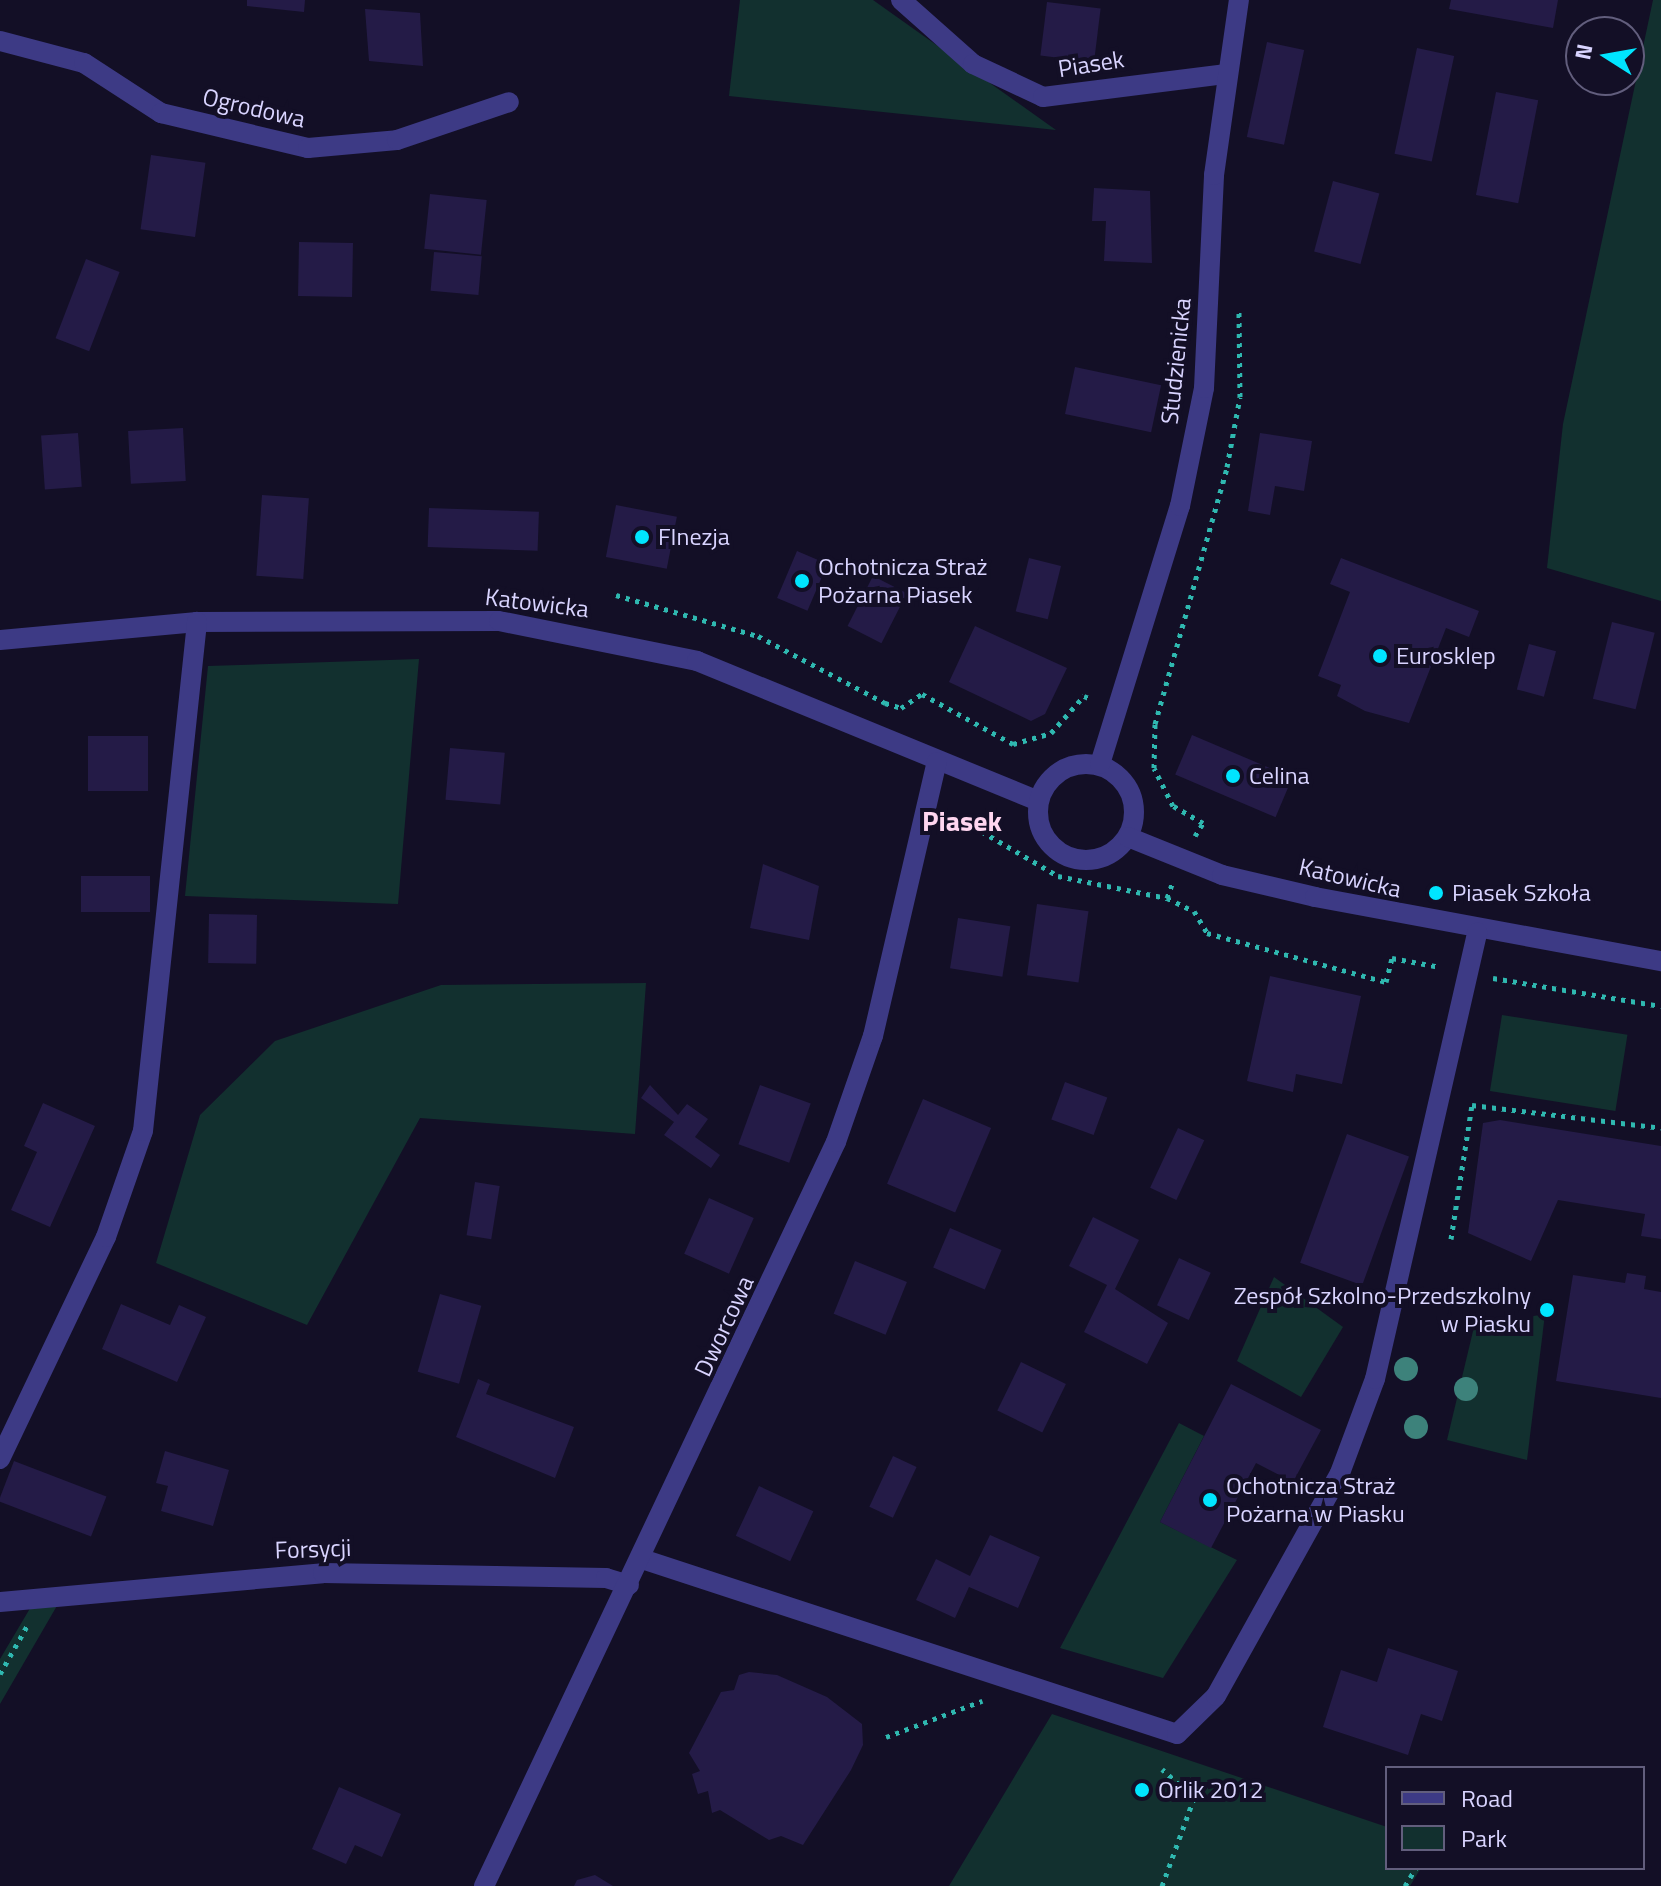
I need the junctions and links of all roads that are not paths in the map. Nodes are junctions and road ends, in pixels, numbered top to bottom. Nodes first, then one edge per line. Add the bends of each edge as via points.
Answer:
1 (901, 0) edge
2 (1239, 0) edge
3 (0, 41) edge
4 (1225, 74) junction
5 (509, 102) dead end
6 (197, 622) junction
7 (0, 640) edge
8 (937, 762) junction
9 (1100, 764) junction
10 (1038, 801) junction
11 (1128, 837) junction
12 (1477, 933) junction
13 (1661, 961) edge
14 (0, 1459) edge
15 (642, 1559) junction
16 (629, 1585) junction
17 (0, 1602) edge
18 (484, 1886) edge

1 - 4 street, Piasek via 973,64 1043,97
2 - 4 street, Studzienicka
3 - 5 street, Ogrodowa via 84,63 161,113 308,148 397,140
4 - 9 street, Studzienicka via 1204,388 1180,506
6 - 7 street, Katowicka
6 - 8 street, Katowicka via 499,621 615,639 776,689
6 - 14 street via 143,1131 106,1237
8 - 10 street, Katowicka
8 - 15 street, Dworcowa via 873,1036 836,1142
9 - 10 street via 1065,768
9 - 11 street via 1132,797
10 - 11 street via 1044,837 1064,855 1101,857
11 - 12 street, Katowicka via 1222,875
12 - 13 street, Katowicka
12 - 15 street via 1375,1379 1340,1473 1216,1696 1177,1734
15 - 16 street, Dworcowa
16 - 17 street, Forsycji via 606,1578 323,1573 46,1593
16 - 18 street, Dworcowa

